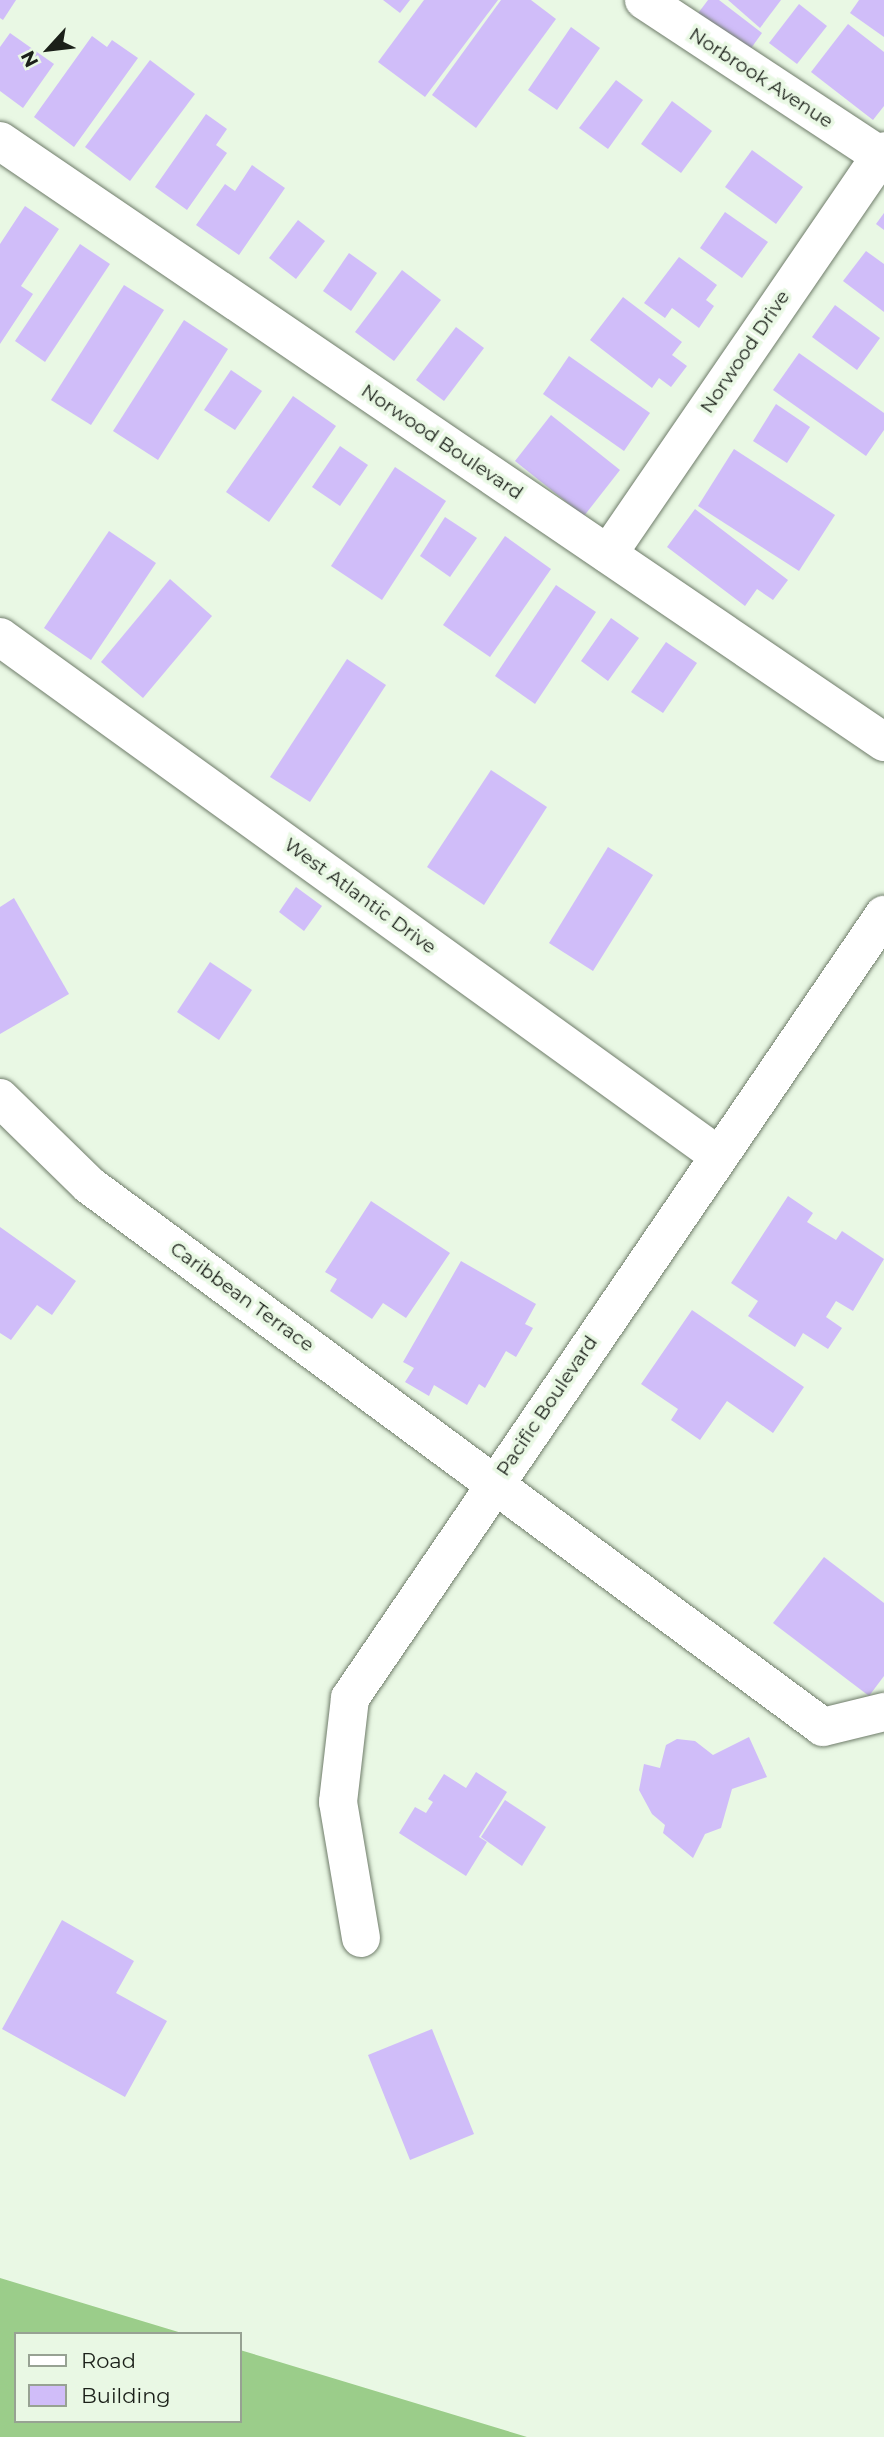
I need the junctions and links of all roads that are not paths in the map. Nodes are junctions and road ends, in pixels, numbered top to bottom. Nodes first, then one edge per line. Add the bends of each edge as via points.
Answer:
1 (644, 0) edge
2 (0, 141) edge
3 (882, 153) edge
4 (608, 554) junction
5 (0, 637) edge
6 (884, 742) edge
7 (884, 915) edge
8 (0, 1098) edge
9 (719, 1156) junction
10 (494, 1483) junction
11 (884, 1712) edge
12 (361, 1938) dead end

1 - 3 street, Norbrook Avenue
2 - 4 street, Norwood Boulevard
3 - 4 street, Norwood Drive
4 - 6 street, Norwood Boulevard
5 - 9 street, West Atlantic Drive
7 - 9 street, Pacific Boulevard
8 - 10 street, Caribbean Terrace via 89,1185
9 - 10 street, Pacific Boulevard
10 - 11 street, Caribbean Terrace via 823,1727
10 - 12 street, Pacific Boulevard via 351,1698 338,1802

